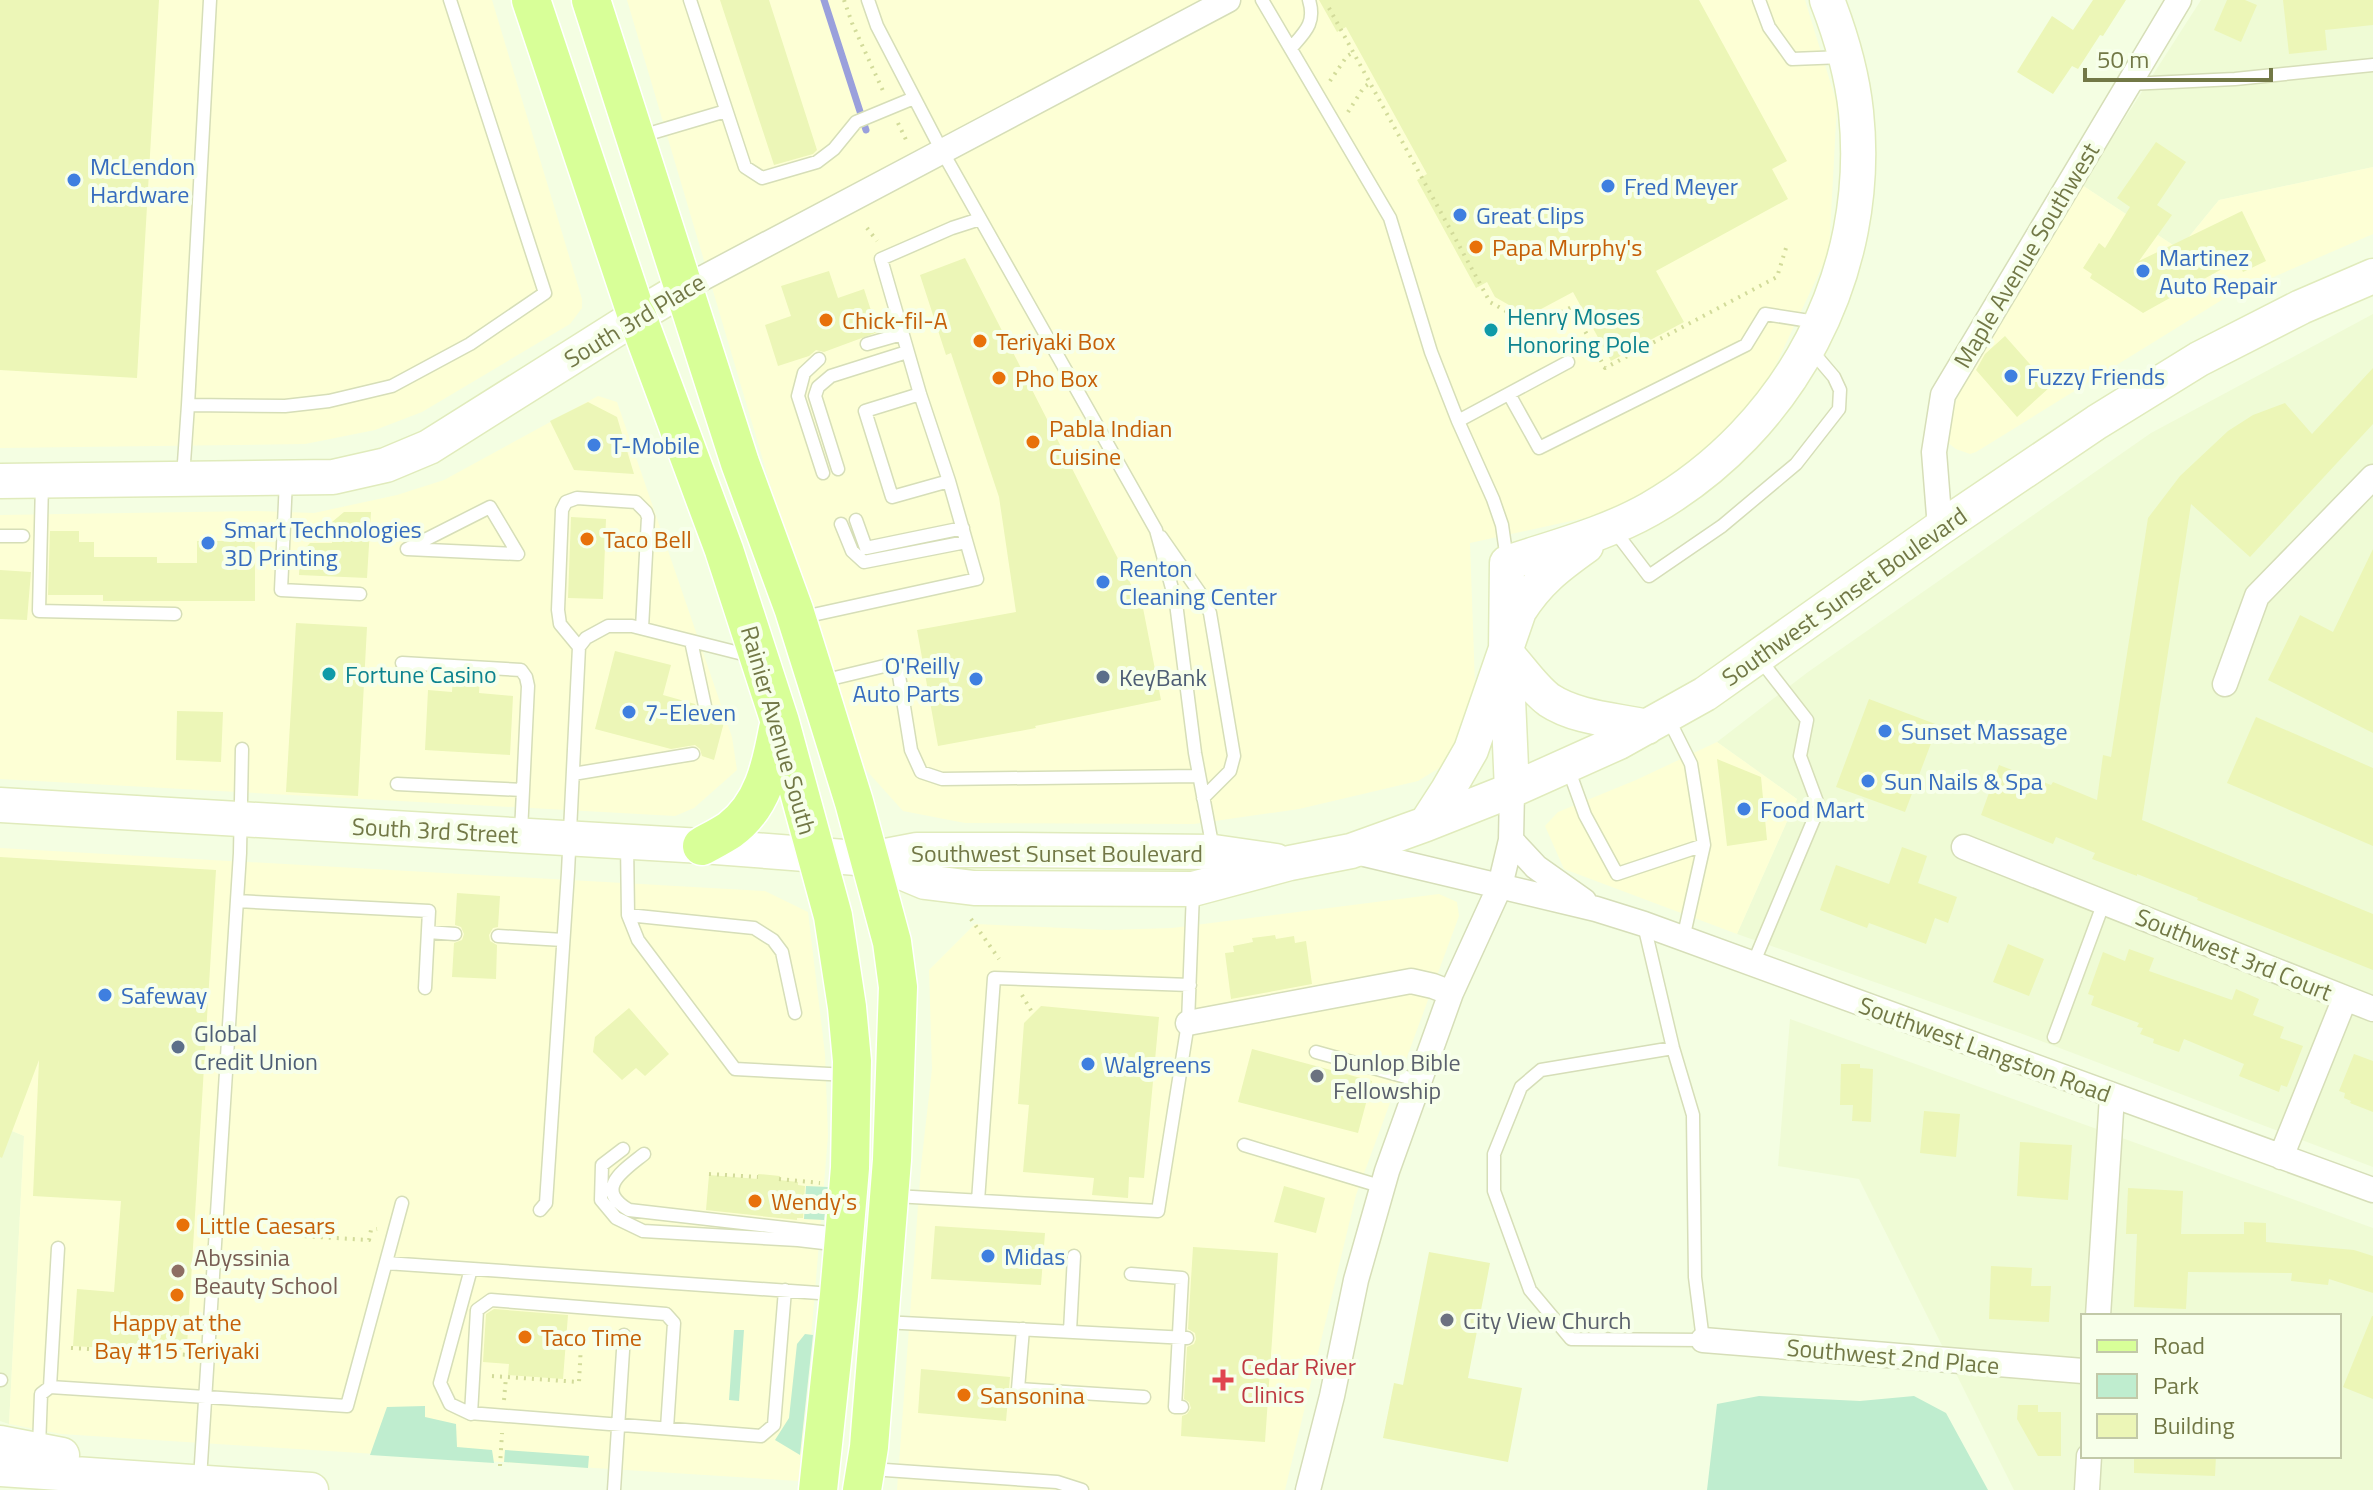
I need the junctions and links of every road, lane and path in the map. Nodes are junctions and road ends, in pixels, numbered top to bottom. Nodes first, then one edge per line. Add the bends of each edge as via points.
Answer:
1 (210, 0) edge
2 (450, 0) edge
3 (531, 0) edge
4 (591, 0) edge
5 (690, 0) edge
6 (868, 0) edge
7 (1228, 0) edge
8 (1262, 0) edge
9 (1309, 0) edge
10 (1325, 0) edge
11 (1759, 0) edge
12 (1827, 0) edge
13 (2179, 0) edge
14 (1291, 48) junction
15 (1354, 52) junction
16 (1846, 57) junction
17 (2373, 65) edge
18 (1370, 83) junction
19 (2129, 84) junction
20 (1319, 97) junction
21 (914, 98) junction
22 (726, 111) junction
23 (1337, 128) junction
24 (636, 138) junction
25 (942, 151) junction
26 (980, 219) junction
27 (1786, 248) dead end
28 (2373, 276) edge
29 (684, 288) junction
30 (637, 316) junction
31 (902, 334) junction
32 (1815, 335) junction
33 (867, 344) dead end
34 (907, 352) junction
35 (819, 359) dead end
36 (1568, 362) dead end
37 (920, 394) junction
38 (1509, 394) junction
39 (188, 405) junction
40 (1458, 421) junction
41 (838, 469) dead end
42 (823, 473) dead end
43 (2373, 477) edge
44 (286, 478) junction
45 (183, 479) junction
46 (42, 480) junction
47 (0, 481) edge
48 (949, 481) junction
49 (856, 520) dead end
50 (841, 524) dead end
51 (1612, 527) junction
52 (963, 528) junction
53 (1940, 528) junction
54 (1156, 530) junction
55 (0, 536) edge
56 (23, 536) dead end
57 (966, 542) junction
58 (407, 549) joint
59 (1507, 563) junction
60 (360, 594) dead end
61 (175, 614) dead end
62 (797, 619) junction
63 (642, 628) junction
64 (691, 641) junction
65 (579, 647) junction
66 (1506, 653) junction
67 (1758, 656) junction
68 (759, 658) junction
69 (402, 663) dead end
70 (817, 683) junction
71 (2225, 684) dead end
72 (705, 706) dead end
73 (1656, 721) junction
74 (780, 722) junction
75 (242, 749) dead end
76 (693, 754) dead end
77 (1567, 765) junction
78 (573, 774) junction
79 (1199, 776) junction
80 (397, 784) dead end
81 (523, 790) junction
82 (1512, 790) junction
83 (1203, 798) junction
84 (0, 805) edge
85 (239, 819) junction
86 (1426, 824) junction
87 (521, 836) junction
88 (569, 838) junction
89 (1511, 840) junction
90 (627, 842) junction
91 (1704, 845) junction
92 (702, 846) junction
93 (1964, 847) dead end
94 (1351, 851) junction
95 (1214, 852) junction
96 (815, 854) junction
97 (870, 859) junction
98 (1290, 863) junction
99 (1500, 886) junction
100 (1193, 889) junction
101 (237, 901) junction
102 (2104, 902) junction
103 (1596, 909) junction
104 (628, 915) junction
105 (971, 919) dead end
106 (1644, 924) junction
107 (428, 932) junction
108 (455, 934) dead end
109 (498, 936) dead end
110 (1683, 939) junction
111 (563, 940) junction
112 (999, 959) dead end
113 (1753, 964) junction
114 (1190, 985) junction
115 (425, 988) dead end
116 (1019, 990) dead end
117 (1451, 993) junction
118 (2345, 998) junction
119 (2373, 1009) edge
120 (795, 1013) dead end
121 (1033, 1014) dead end
122 (1188, 1023) junction
123 (2054, 1037) dead end
124 (1673, 1048) junction
125 (1316, 1052) dead end
126 (851, 1075) junction
127 (1420, 1081) junction
128 (2112, 1096) junction
129 (1244, 1145) dead end
130 (623, 1149) dead end
131 (644, 1154) dead end
132 (2281, 1157) junction
133 (709, 1174) dead end
134 (758, 1177) dead end
135 (779, 1179) dead end
136 (831, 1184) dead end
137 (1383, 1187) junction
138 (2373, 1190) edge
139 (889, 1196) junction
140 (978, 1201) junction
141 (402, 1203) dead end
142 (540, 1210) dead end
143 (395, 1228) junction
144 (216, 1231) junction
145 (843, 1240) junction
146 (58, 1248) dead end
147 (1074, 1256) dead end
148 (386, 1263) junction
149 (471, 1269) junction
150 (1131, 1274) dead end
151 (785, 1290) junction
152 (839, 1295) junction
153 (2098, 1314) edge
154 (880, 1321) junction
155 (582, 1324) dead end
156 (1023, 1329) junction
157 (1070, 1331) junction
158 (624, 1335) dead end
159 (1183, 1337) junction
160 (1703, 1340) junction
161 (66, 1348) dead end
162 (192, 1355) dead end
163 (2081, 1371) edge
164 (506, 1377) dead end
165 (50, 1387) junction
166 (206, 1396) junction
167 (1144, 1397) dead end
168 (1182, 1407) dead end
169 (471, 1414) junction
170 (618, 1425) junction
171 (667, 1428) junction
172 (0, 1443) edge
173 (2089, 1458) edge
174 (46, 1468) junction
175 (0, 1469) edge
176 (864, 1479) edge
177 (200, 1482) junction
178 (266, 1488) edge
179 (311, 1490) edge
180 (614, 1490) edge
181 (818, 1490) edge
182 (1082, 1490) edge
183 (1308, 1490) edge
184 (2087, 1490) edge

1 - 39 lane
2 - 39 lane via 545,293 470,344 392,386 285,406
3 - 30 main road, Rainier Avenue South
4 - 24 main road, Rainier Avenue South
5 - 22 lane
6 - 21 lane
7 - 25 street, South 3rd Place
8 - 14 lane
9 - 14 lane via 1310,25
10 - 15 path
11 - 16 lane via 1769,27 1792,59
12 - 16 main road
13 - 19 street, Maple Avenue Southwest
14 - 20 lane
15 - 18 path
15 - 20 path
16 - 32 main road via 1856,111 1857,190 1842,268
17 - 19 lane
18 - 23 path
18 - 27 path via 1490,302 1532,326 1572,307 1605,368 1777,277
19 - 53 street, Maple Avenue Southwest via 1943,395 1934,452
20 - 23 lane
21 - 22 lane via 856,122 817,162 762,178 745,167
21 - 25 lane
22 - 24 lane
23 - 40 lane via 1390,218
24 - 29 main road, Rainier Avenue South
25 - 26 lane
25 - 29 street, South 3rd Place
26 - 31 lane via 881,259
26 - 54 lane
28 - 53 main road, Southwest Sunset Boulevard via 2199,359
29 - 30 main road, South 3rd Place
29 - 62 main road, Rainier Avenue South
30 - 44 main road, South 3rd Place via 410,461 333,477
30 - 68 main road, Rainier Avenue South
31 - 33 lane
31 - 34 lane
32 - 38 lane via 1765,314 1746,345 1539,448
32 - 51 main road via 1792,377 1743,438 1682,489
32 - 51 lane via 1840,390 1839,409 1796,464 1722,526 1649,576
34 - 37 lane
34 - 41 lane via 831,376 818,387 815,396
35 - 42 lane via 804,373 798,396
36 - 38 lane
37 - 48 lane
37 - 48 lane via 865,411 892,497
38 - 40 lane
39 - 45 lane
40 - 59 lane via 1502,525
43 - 71 street via 2257,596
44 - 45 main road, South 3rd Place
44 - 60 lane via 281,590
45 - 46 main road, South 3rd Place
46 - 47 main road, South 3rd Place
46 - 61 lane via 39,611
48 - 52 lane
49 - 52 lane via 866,548
50 - 57 lane via 852,551 864,562
51 - 59 main road
51 - 66 main road via 1530,593
52 - 57 lane
53 - 67 main road, Southwest Sunset Boulevard
54 - 79 lane via 1176,603
54 - 83 lane via 1210,613 1234,756 1230,771
55 - 56 lane
57 - 62 lane via 977,579
58 - 58 lane via 490,507 518,554 487,552
59 - 66 main road
62 - 70 main road, Rainier Avenue South
63 - 64 lane
63 - 65 lane via 608,626
63 - 65 lane via 646,512 636,502 577,498 562,510 558,610 560,624
64 - 68 lane
64 - 72 lane
65 - 78 lane
66 - 73 main road via 1537,689 1562,707
66 - 82 main road
66 - 86 main road via 1471,750
67 - 73 main road, Southwest Sunset Boulevard
67 - 113 lane via 1807,720 1800,756 1819,807
68 - 74 main road, Rainier Avenue South
69 - 81 lane via 521,670 528,686
70 - 79 lane via 897,663 911,750 921,772 942,779
70 - 97 main road, Rainier Avenue South
73 - 77 main road, Southwest Sunset Boulevard
73 - 91 lane via 1691,764
74 - 92 main road via 761,793 747,815
74 - 96 main road, Rainier Avenue South
75 - 85 lane
76 - 78 lane
77 - 82 main road, Southwest Sunset Boulevard
77 - 91 lane via 1585,815 1617,874
78 - 88 lane
79 - 83 lane
80 - 81 lane
81 - 87 lane
82 - 86 main road, Southwest Sunset Boulevard
82 - 89 street
83 - 95 lane
84 - 85 main road, South 3rd Street
85 - 87 main road, South 3rd Street via 395,820
85 - 101 lane
86 - 94 main road, Southwest Sunset Boulevard
87 - 88 main road, South 3rd Street
88 - 90 main road, South 3rd Street
88 - 111 lane
89 - 99 street
89 - 103 street, Southwest Langston Road via 1536,867
90 - 92 main road, South 3rd Street
90 - 104 lane
91 - 110 lane
92 - 96 main road, South 3rd Street
93 - 102 street, Southwest 3rd Court
94 - 98 main road, Southwest Sunset Boulevard
94 - 99 street, Southwest Langston Road
95 - 97 main road, Southwest Sunset Boulevard via 923,850
95 - 98 main road, Southwest Sunset Boulevard
96 - 97 main road, South 3rd Street
96 - 126 main road, Rainier Avenue South via 833,916
97 - 100 main road, Southwest Sunset Boulevard via 925,882 974,888
97 - 139 main road, Rainier Avenue South via 898,987
98 - 100 main road, Southwest Sunset Boulevard
99 - 103 street, Southwest Langston Road
99 - 117 street
100 - 114 lane
101 - 107 lane via 429,911
101 - 144 lane
102 - 118 street, Southwest 3rd Court
102 - 123 lane
103 - 106 street, Southwest Langston Road
104 - 120 lane via 754,928 782,952
104 - 126 lane via 638,940 735,1069
105 - 112 path
106 - 110 street, Southwest Langston Road
106 - 124 lane
107 - 108 lane
107 - 115 lane
109 - 111 lane
110 - 113 street, Southwest Langston Road
111 - 142 lane via 546,1203
113 - 128 street, Southwest Langston Road
114 - 122 lane
114 - 140 lane via 994,978
116 - 121 path
117 - 122 street via 1411,981
117 - 127 street
118 - 119 street
118 - 132 street, Southwest 3rd Court
122 - 140 lane via 1158,1211
124 - 160 lane via 1693,1115 1695,1277
124 - 160 lane via 1541,1070 1521,1087 1494,1154 1494,1191 1530,1290 1571,1339
125 - 127 lane
126 - 145 main road, Rainier Avenue South
127 - 137 street
128 - 132 street, Southwest Langston Road
128 - 153 street
129 - 137 lane
130 - 145 lane via 602,1165 601,1200 616,1218 643,1231
131 - 145 lane via 613,1183 619,1204 629,1210
132 - 138 street, Southwest Langston Road
133 - 134 path
135 - 136 path
137 - 183 street
139 - 140 lane
139 - 154 main road, Rainier Avenue South
141 - 143 lane
143 - 144 path via 371,1230 369,1240
143 - 148 lane
144 - 166 lane
145 - 152 main road, Rainier Avenue South
146 - 165 lane
147 - 157 lane
148 - 149 lane
148 - 166 lane via 347,1406
149 - 151 lane
149 - 169 lane via 440,1383 450,1404
150 - 159 lane via 1187,1278
151 - 152 lane
151 - 171 lane via 774,1425 761,1436
152 - 181 main road, Rainier Avenue South
154 - 156 lane
154 - 176 main road, Rainier Avenue South
155 - 164 path via 579,1382
156 - 157 lane
156 - 167 lane via 1018,1389
157 - 159 lane
158 - 170 lane
159 - 168 lane via 1175,1407
160 - 163 street, Southwest 2nd Place
161 - 162 path
165 - 166 lane
165 - 174 lane via 41,1394
166 - 177 lane
169 - 170 lane
169 - 171 lane via 477,1310 491,1300 666,1314 674,1323
170 - 171 lane
170 - 180 lane
172 - 174 main road
173 - 184 street
174 - 175 main road
174 - 177 main road
176 - 182 lane via 1057,1482
177 - 178 main road
178 - 179 main road

